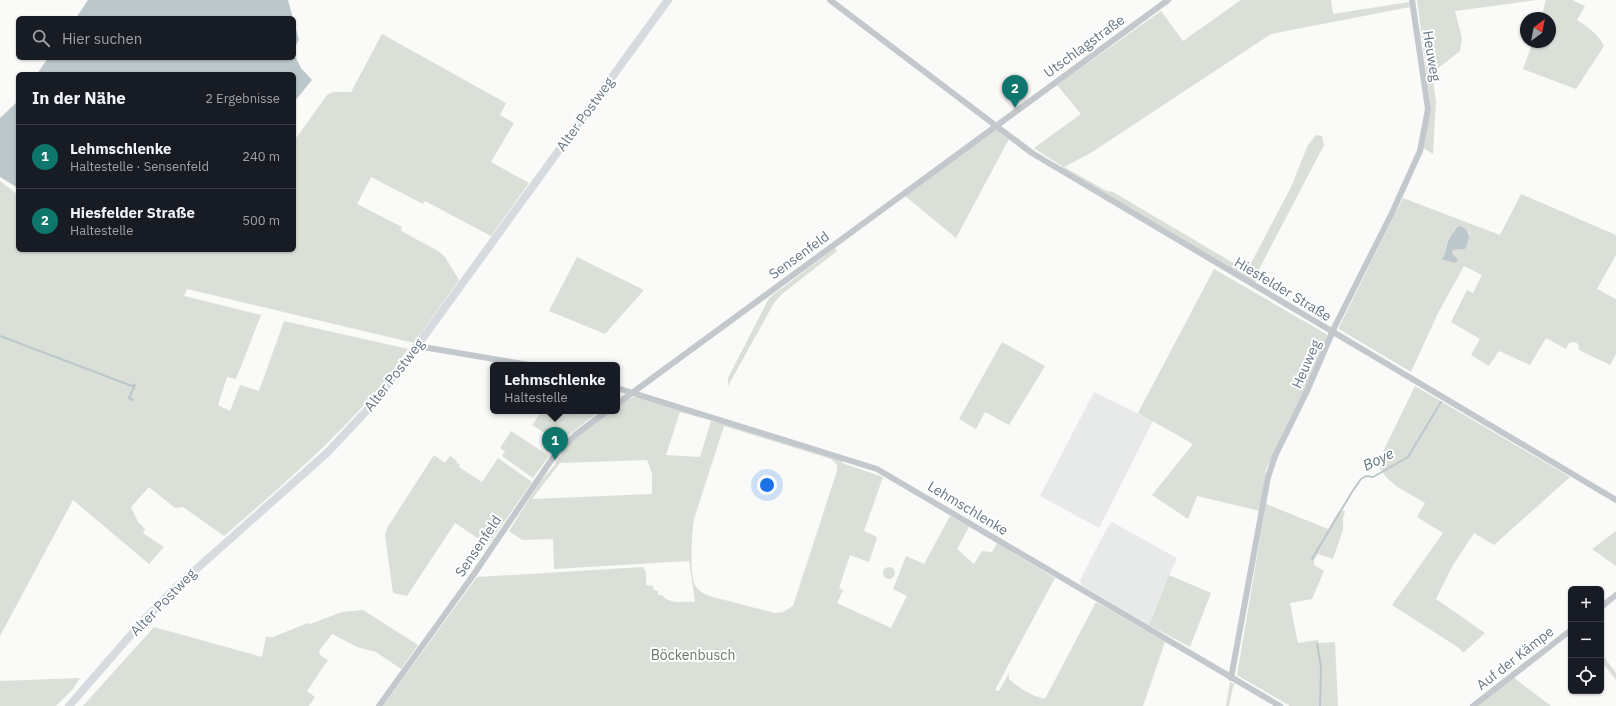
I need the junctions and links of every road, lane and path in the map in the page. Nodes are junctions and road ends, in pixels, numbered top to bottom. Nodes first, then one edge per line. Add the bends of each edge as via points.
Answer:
1 (668, 0) edge
2 (830, 0) edge
3 (1168, 0) edge
4 (1412, 0) edge
5 (995, 126) junction
6 (1333, 332) junction
7 (417, 346) junction
8 (511, 362) edge
9 (620, 389) edge
10 (632, 393) junction
11 (620, 402) edge
12 (603, 414) edge
13 (1616, 500) edge
14 (1616, 595) edge
15 (1604, 605) edge
16 (1568, 632) edge
17 (1232, 678) junction
18 (68, 706) edge
19 (379, 706) edge
20 (1280, 706) edge
21 (1473, 706) edge

1 - 7 main road, Alter Postweg
2 - 5 street, Hiesfelder Straße
3 - 5 street, Utschlagstraße
4 - 6 street, Heuweg via 1428,109 1421,144 1416,161
5 - 6 street, Hiesfelder Straße via 1038,157
5 - 10 street, Sensenfeld
6 - 13 street, Hiesfelder Straße
6 - 17 street, Heuweg via 1271,467
7 - 8 street
7 - 18 main road, Alter Postweg via 348,432 174,588
9 - 10 street, Lehmschlenke
10 - 11 street, Sensenfeld
10 - 17 street, Lehmschlenke via 877,469
12 - 19 street, Sensenfeld via 575,435 552,459 474,574
14 - 15 street
16 - 21 street, Auf der Kämpe
17 - 20 street, Lehmschlenke

